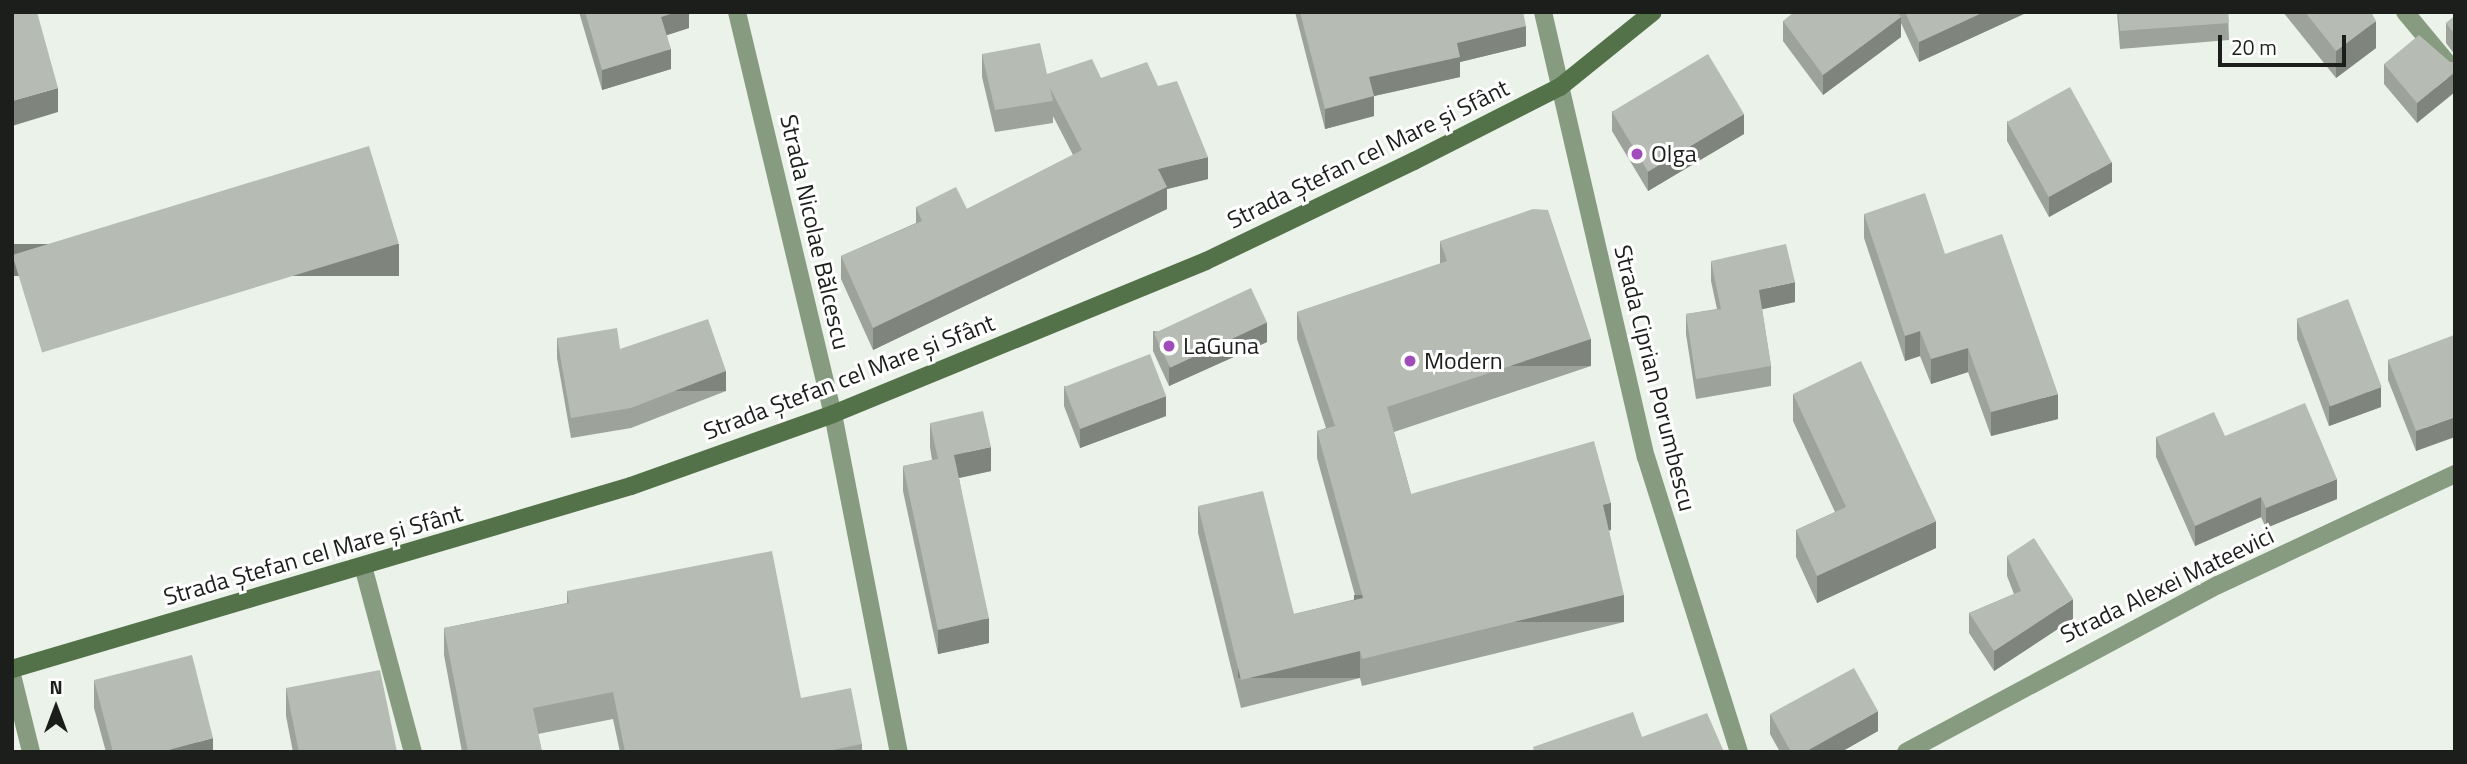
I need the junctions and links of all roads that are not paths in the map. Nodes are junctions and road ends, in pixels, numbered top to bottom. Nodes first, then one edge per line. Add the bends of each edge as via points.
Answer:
1 (737, 12) edge
2 (1543, 12) edge
3 (1653, 12) edge
4 (2405, 12) edge
5 (2455, 72) edge
6 (1560, 87) junction
7 (833, 414) junction
8 (2455, 474) edge
9 (363, 566) junction
10 (12, 672) edge
11 (31, 752) edge
12 (413, 752) edge
13 (899, 752) edge
14 (1739, 752) edge
15 (1906, 752) edge

1 - 7 street, Strada Nicolae Bălcescu
2 - 6 street, Strada Ciprian Porumbescu
3 - 6 main road, Strada Ștefan cel Mare și Sfânt
4 - 5 street
6 - 7 main road, Strada Ștefan cel Mare și Sfânt via 1206,261
6 - 14 street, Strada Ciprian Porumbescu via 1646,457
7 - 9 main road, Strada Ștefan cel Mare și Sfânt via 631,486
7 - 13 street, Strada Nicolae Bălcescu
8 - 15 street, Strada Alexei Mateevici via 2218,585
9 - 10 main road, Strada Ștefan cel Mare și Sfânt
9 - 12 street
10 - 11 street

